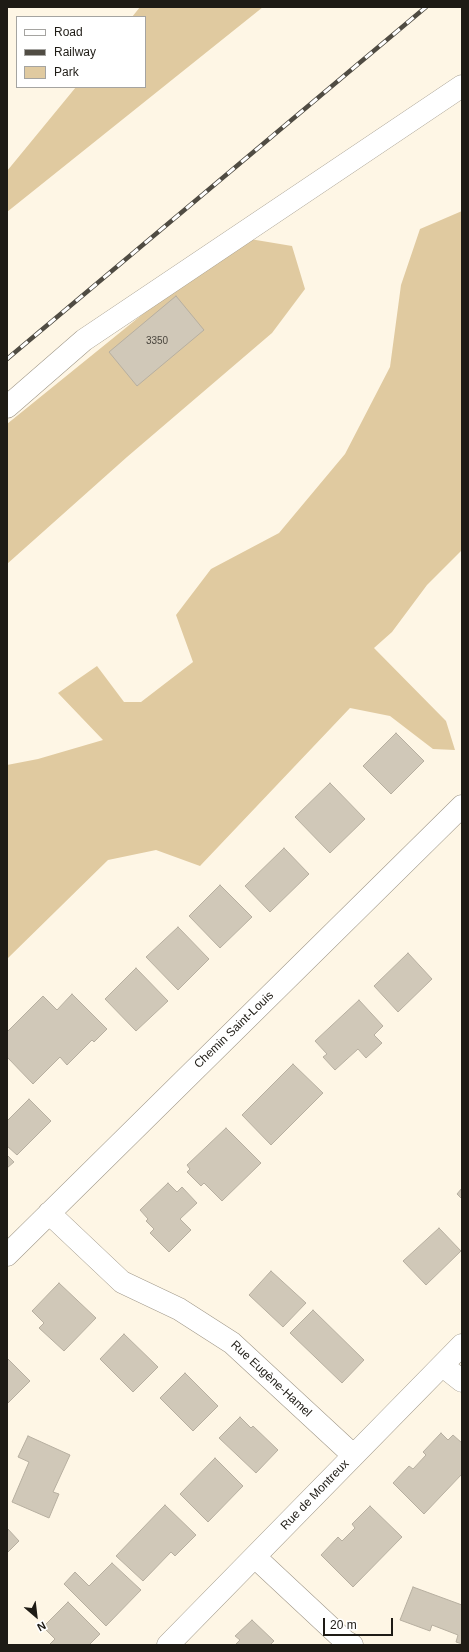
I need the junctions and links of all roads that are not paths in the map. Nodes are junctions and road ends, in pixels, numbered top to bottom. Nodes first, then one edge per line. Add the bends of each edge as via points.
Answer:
1 (462, 86) edge
2 (7, 407) edge
3 (462, 806) edge
4 (49, 1212) junction
5 (7, 1255) edge
6 (462, 1345) edge
7 (443, 1366) junction
8 (462, 1381) edge
9 (353, 1455) junction
10 (255, 1557) junction
11 (168, 1645) edge
12 (352, 1645) edge

1 - 2 street via 84,340
3 - 4 street, Chemin Saint-Louis
4 - 5 street, Chemin Saint-Louis
4 - 9 street, Rue Eugène-Hamel via 122,1282 179,1309 232,1342
6 - 7 street, Rue de Montreux
7 - 8 street
7 - 9 street, Rue de Montreux
9 - 10 street, Rue de Montreux
10 - 11 street, Rue de Montreux
10 - 12 street

